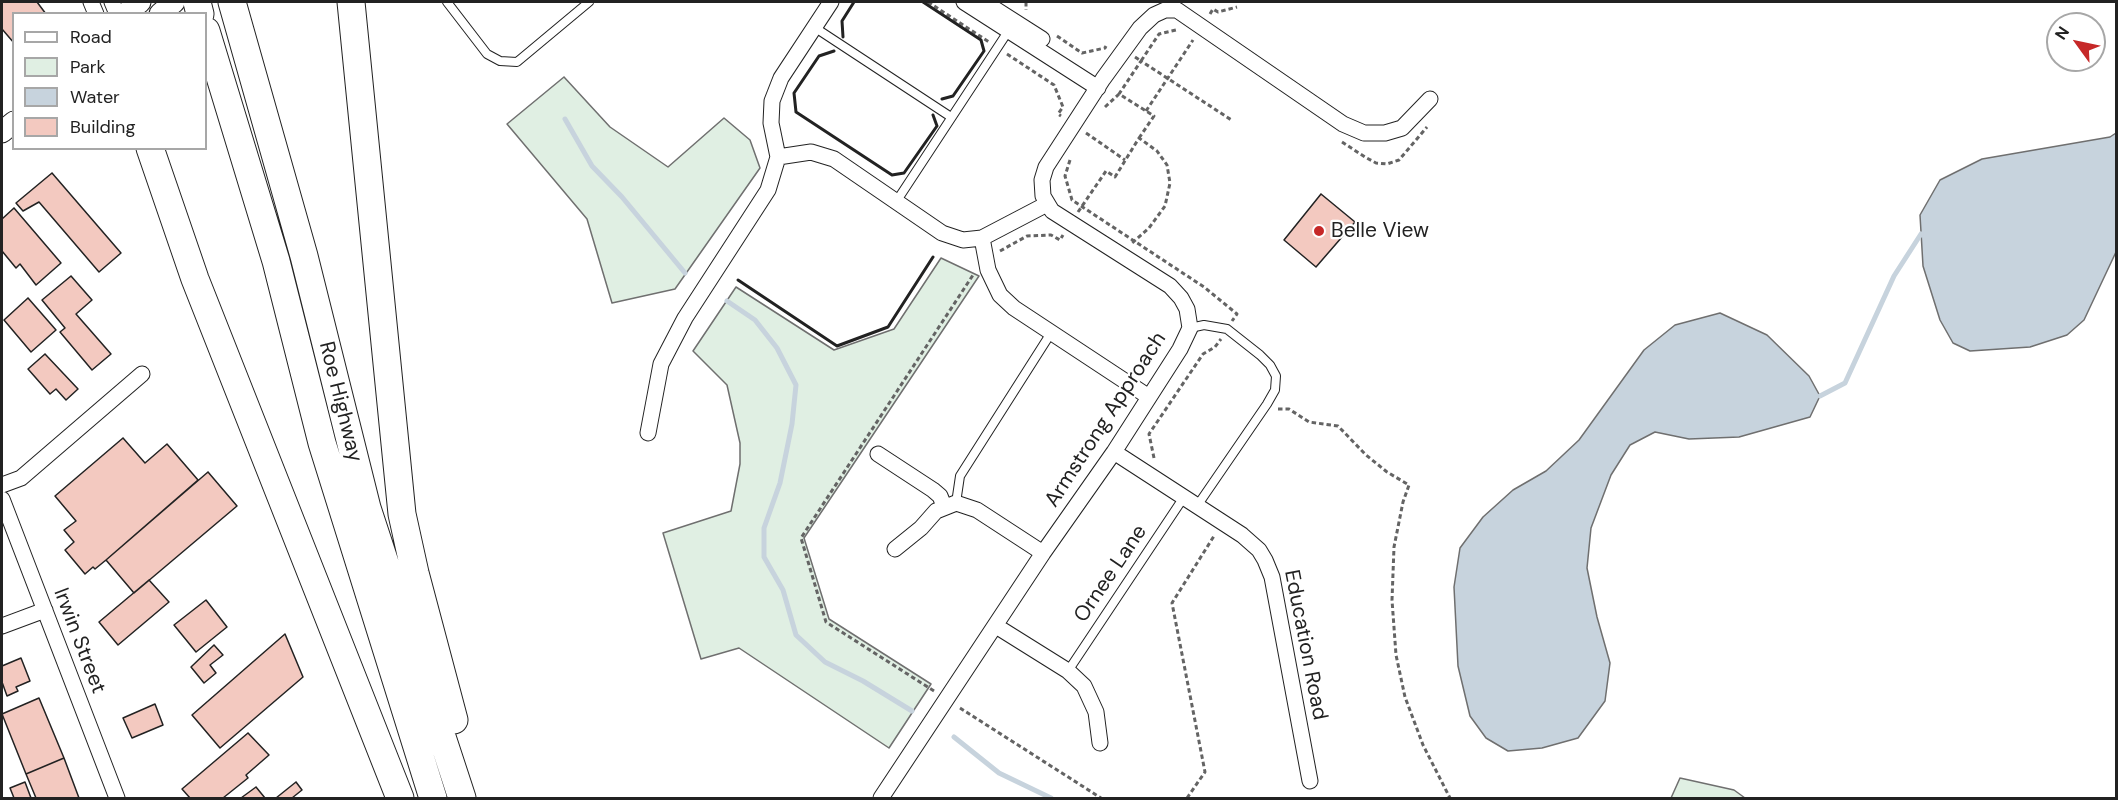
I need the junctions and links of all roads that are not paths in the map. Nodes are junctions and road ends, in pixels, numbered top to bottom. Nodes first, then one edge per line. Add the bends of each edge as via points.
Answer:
1 (140, 2) edge
2 (232, 2) edge
3 (351, 2) edge
4 (447, 2) edge
5 (589, 2) edge
6 (831, 2) edge
7 (964, 2) edge
8 (984, 2) edge
9 (192, 5) edge
10 (128, 12) edge
11 (167, 12) edge
12 (814, 27) junction
13 (1009, 30) junction
14 (207, 34) edge
15 (1101, 84) junction
16 (1430, 99) dead end
17 (951, 117) junction
18 (151, 150) edge
19 (778, 157) junction
20 (896, 201) junction
21 (1047, 204) junction
22 (982, 238) junction
23 (1190, 328) junction
24 (1051, 333) junction
25 (142, 374) dead end
26 (1149, 397) junction
27 (648, 433) dead end
28 (1114, 452) junction
29 (878, 454) dead end
30 (2, 485) edge
31 (2, 499) edge
32 (1190, 502) junction
33 (950, 505) junction
34 (895, 549) dead end
35 (1043, 553) junction
36 (45, 610) junction
37 (2, 626) edge
38 (996, 626) junction
39 (1068, 672) junction
40 (1100, 743) dead end
41 (1310, 781) dead end
42 (117, 798) edge
43 (400, 798) edge
44 (433, 798) edge
45 (462, 798) edge
46 (476, 798) edge
47 (881, 798) edge

1 - 10 main road
2 - 45 highway, Roe Highway via 304,256 367,508
3 - 46 highway via 402,514
4 - 5 lane via 487,54 501,61 517,62
6 - 12 street
7 - 13 street
8 - 15 street
9 - 11 main road
12 - 17 lane
12 - 19 street via 781,78 772,101 771,123
13 - 15 street
13 - 17 lane
14 - 44 highway, Roe Highway via 276,261 322,443
15 - 16 street via 1140,28 1154,15 1176,10 1343,124 1364,133 1402,128
15 - 21 street via 1081,130 1046,167 1042,180
17 - 20 lane
18 - 43 highway via 195,279
19 - 20 street via 811,152 834,159
19 - 27 street via 768,190 685,318 661,364
20 - 22 street via 942,233 963,240
21 - 22 street
21 - 23 street, Armstrong Approach via 1052,211 1170,286 1187,309
22 - 24 street via 988,270 1000,295
23 - 26 street, Armstrong Approach
23 - 32 lane, Ornee Lane via 1204,325 1227,329 1260,355 1276,376 1275,390 1267,404
24 - 26 street
24 - 33 lane via 960,476
25 - 30 street via 21,478
26 - 28 street, Armstrong Approach
28 - 32 street, Education Road
28 - 35 street, Armstrong Approach
29 - 33 street
31 - 36 street, Irwin Street
32 - 39 lane, Ornee Lane
32 - 41 street, Education Road via 1251,542 1272,577
33 - 34 street via 936,511
33 - 35 street via 977,510
35 - 38 street, Armstrong Approach
36 - 37 street
36 - 42 street, Irwin Street
38 - 39 street
38 - 47 street, Armstrong Approach
39 - 40 street via 1084,686 1096,712

